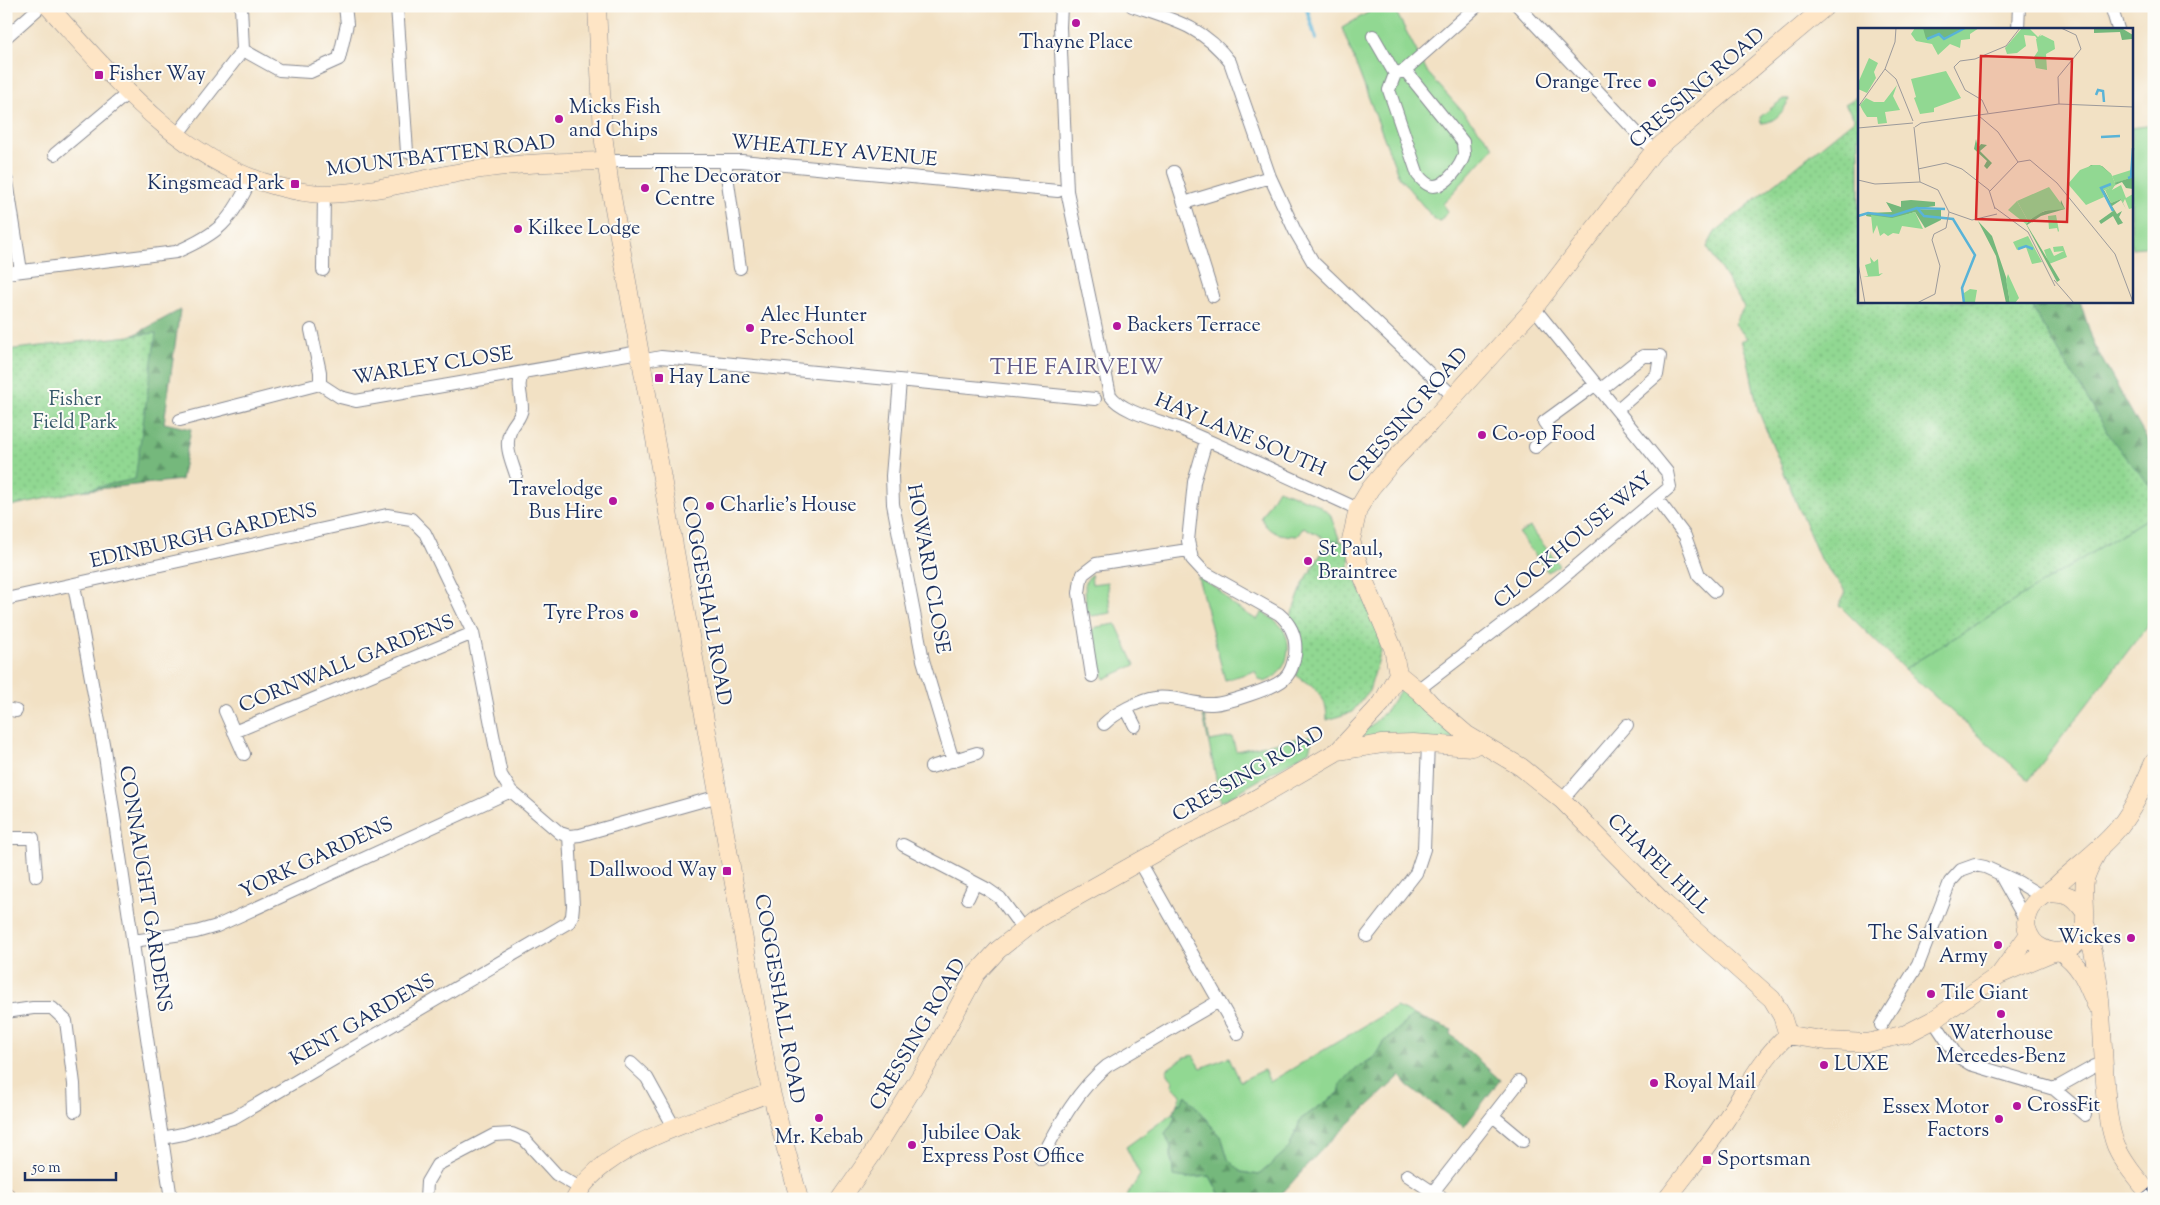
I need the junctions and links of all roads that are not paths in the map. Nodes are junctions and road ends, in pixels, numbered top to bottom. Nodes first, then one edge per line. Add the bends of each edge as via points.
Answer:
1 (41, 6) edge
2 (48, 6) edge
3 (241, 6) edge
4 (345, 6) edge
5 (397, 6) edge
6 (597, 6) edge
7 (1062, 6) edge
8 (1132, 6) edge
9 (1477, 6) edge
10 (1518, 6) edge
11 (1826, 6) edge
12 (2019, 6) edge
13 (2111, 6) edge
14 (2018, 28) edge
15 (2118, 28) edge
16 (1373, 36) dead end
17 (6, 37) edge
18 (243, 50) junction
19 (1400, 72) junction
20 (128, 93) junction
21 (176, 136) junction
22 (1654, 151) junction
23 (407, 152) dead end
24 (55, 154) dead end
25 (606, 161) junction
26 (726, 161) junction
27 (1174, 172) dead end
28 (1270, 177) junction
29 (251, 179) junction
30 (7, 181) edge
31 (1058, 191) dead end
32 (324, 194) junction
33 (1184, 203) junction
34 (740, 268) dead end
35 (322, 270) dead end
36 (21, 271) junction
37 (6, 273) edge
38 (1213, 296) dead end
39 (1534, 308) junction
40 (311, 330) dead end
41 (640, 356) junction
42 (523, 373) junction
43 (900, 381) junction
44 (320, 384) junction
45 (1598, 387) junction
46 (1454, 397) junction
47 (1095, 399) dead end
48 (1617, 410) junction
49 (180, 420) dead end
50 (1206, 441) junction
51 (1535, 447) dead end
52 (516, 475) dead end
53 (1658, 499) junction
54 (1358, 509) junction
55 (1188, 550) junction
56 (74, 585) junction
57 (1715, 591) dead end
58 (6, 599) edge
59 (473, 633) junction
60 (1398, 674) junction
61 (1092, 676) dead end
62 (1420, 692) junction
63 (1127, 710) junction
64 (225, 711) dead end
65 (1104, 724) dead end
66 (1135, 726) dead end
67 (1627, 726) dead end
68 (234, 732) junction
69 (1480, 742) junction
70 (1428, 743) junction
71 (1338, 751) junction
72 (977, 753) dead end
73 (244, 754) dead end
74 (953, 760) junction
75 (2154, 762) edge
76 (931, 767) dead end
77 (511, 790) junction
78 (720, 796) junction
79 (1562, 800) junction
80 (569, 836) junction
81 (6, 838) edge
82 (903, 845) dead end
83 (2101, 846) junction
84 (1140, 862) junction
85 (2000, 874) junction
86 (36, 876) dead end
87 (975, 882) junction
88 (2045, 895) junction
89 (968, 898) dead end
90 (2085, 918) junction
91 (1023, 928) junction
92 (2028, 928) junction
93 (1366, 936) dead end
94 (133, 941) junction
95 (2057, 952) junction
96 (1999, 975) junction
97 (1218, 1001) junction
98 (6, 1012) edge
99 (2100, 1018) junction
100 (1933, 1020) junction
101 (1881, 1025) dead end
102 (1238, 1034) dead end
103 (1788, 1035) junction
104 (631, 1063) dead end
105 (2095, 1066) dead end
106 (1520, 1082) dead end
107 (2054, 1089) junction
108 (771, 1092) junction
109 (75, 1111) dead end
110 (2085, 1115) dead end
111 (1494, 1116) junction
112 (674, 1127) junction
113 (162, 1138) junction
114 (1522, 1141) dead end
115 (1041, 1159) dead end
116 (1407, 1175) dead end
117 (577, 1193) edge
118 (1438, 1195) edge
119 (172, 1199) edge
120 (426, 1199) edge
121 (798, 1199) edge
122 (841, 1199) edge
123 (1668, 1199) edge
124 (2154, 1199) edge

1 - 17 street
2 - 20 street, MOUNTBATTEN ROAD
3 - 18 street
4 - 18 street via 347,24 339,59 310,72 279,70
5 - 23 street
6 - 25 street, COGGESHALL ROAD
7 - 50 street, HAY LANE SOUTH via 1060,26 1067,191 1110,395 1124,406
8 - 28 street via 1184,24 1219,48 1230,62
9 - 19 street
10 - 22 street
11 - 22 street, CRESSING ROAD
12 - 14 street
13 - 15 street
16 - 19 street
18 - 21 street
19 - 19 street via 1463,142 1464,155 1458,167 1436,187 1428,185 1418,175 1390,90
20 - 21 street, MOUNTBATTEN ROAD
20 - 24 street
21 - 29 street, MOUNTBATTEN ROAD
22 - 39 street, CRESSING ROAD
25 - 26 street, WHEATLEY AVENUE
25 - 32 street, MOUNTBATTEN ROAD via 523,163 389,187
25 - 41 street, COGGESHALL ROAD
26 - 31 street, WHEATLEY AVENUE
26 - 34 street
27 - 33 street
28 - 33 street
28 - 46 street via 1313,262
29 - 32 street, MOUNTBATTEN ROAD
29 - 36 street via 224,225 202,241 176,252
30 - 36 street
32 - 35 street
33 - 38 street
36 - 37 street
39 - 45 street, CLOCKHOUSE WAY
39 - 46 street, CRESSING ROAD
40 - 44 street
41 - 42 street, WARLEY CLOSE
41 - 43 street, WARLEY CLOSE
41 - 78 street, COGGESHALL ROAD
42 - 44 street, WARLEY CLOSE via 356,401 340,397
42 - 52 street via 518,384 522,408 520,418 508,440
43 - 47 street, WARLEY CLOSE
43 - 74 street, HOWARD CLOSE via 892,476 893,504 923,660
44 - 49 street
45 - 48 street, CLOCKHOUSE WAY
45 - 48 street via 1643,356 1660,356 1657,375
45 - 51 street via 1544,422 1552,432
46 - 54 street, CRESSING ROAD via 1393,461
48 - 53 street, CLOCKHOUSE WAY via 1667,472 1670,487
50 - 54 street, HAY LANE SOUTH
50 - 55 street via 1194,482
53 - 57 street via 1686,536 1699,575
53 - 62 street, CLOCKHOUSE WAY via 1553,586 1424,685
54 - 60 street, CRESSING ROAD via 1351,541 1393,648
55 - 61 street via 1096,564 1083,574 1079,593
55 - 63 street via 1204,572 1280,614 1292,630 1295,651 1292,669 1276,684 1234,699 1212,704 1158,697
56 - 58 street, EDINBURGH GARDENS
56 - 59 street, EDINBURGH GARDENS via 388,515 411,519 425,533
56 - 94 street, CONNAUGHT GARDENS via 104,749
59 - 68 street, CORNWALL GARDENS
59 - 77 street via 501,775
60 - 62 street, CHAPEL HILL
60 - 71 street, CRESSING ROAD via 1382,703
62 - 69 street, CHAPEL HILL via 1467,735
63 - 65 street
63 - 66 street
64 - 68 street, CORNWALL GARDENS
67 - 79 street
68 - 73 street, CORNWALL GARDENS
69 - 70 street via 1472,746
69 - 79 street, CHAPEL HILL via 1521,767
70 - 71 street via 1382,744
70 - 93 street via 1424,849 1416,873
71 - 84 street, CRESSING ROAD
72 - 74 street
74 - 76 street
75 - 83 street via 2120,826
77 - 80 street via 560,833
77 - 94 street, YORK GARDENS via 217,926
78 - 80 street
78 - 108 street, COGGESHALL ROAD
79 - 103 street, CHAPEL HILL via 1665,904 1772,999
80 - 113 street, KENT GARDENS via 574,906 572,916 563,926 235,1117
81 - 86 street via 33,838
82 - 87 street
83 - 88 street
83 - 90 street via 2086,877
84 - 91 street, CRESSING ROAD
84 - 97 street
85 - 88 street
85 - 92 street
85 - 101 street via 1975,865 1961,870 1950,882 1918,964
87 - 89 street
87 - 91 street via 1000,898
88 - 90 street via 2065,894 2076,900
88 - 92 street via 2029,910
90 - 95 street via 2080,940 2070,949
90 - 99 street via 2099,981
91 - 122 street, CRESSING ROAD via 976,974 926,1067
92 - 95 street via 2034,943
92 - 96 street
94 - 113 street, CONNAUGHT GARDENS
95 - 96 street
95 - 99 street via 2077,965
96 - 100 street
97 - 102 street
97 - 115 street via 1107,1066 1091,1079
98 - 109 street via 52,1008 66,1020
99 - 124 street via 2113,1136 2124,1162
100 - 103 street via 1906,1034 1867,1043
100 - 107 street via 1957,1056 1970,1064
103 - 123 street via 1775,1046
104 - 112 street via 647,1078
105 - 107 street
106 - 111 street
107 - 110 street
108 - 112 street
108 - 121 street, COGGESHALL ROAD
111 - 114 street
111 - 118 street
112 - 117 street via 611,1159 593,1172
113 - 119 street, CONNAUGHT GARDENS
116 - 118 street
117 - 120 street via 524,1139 512,1134 494,1135 437,1165 427,1182

